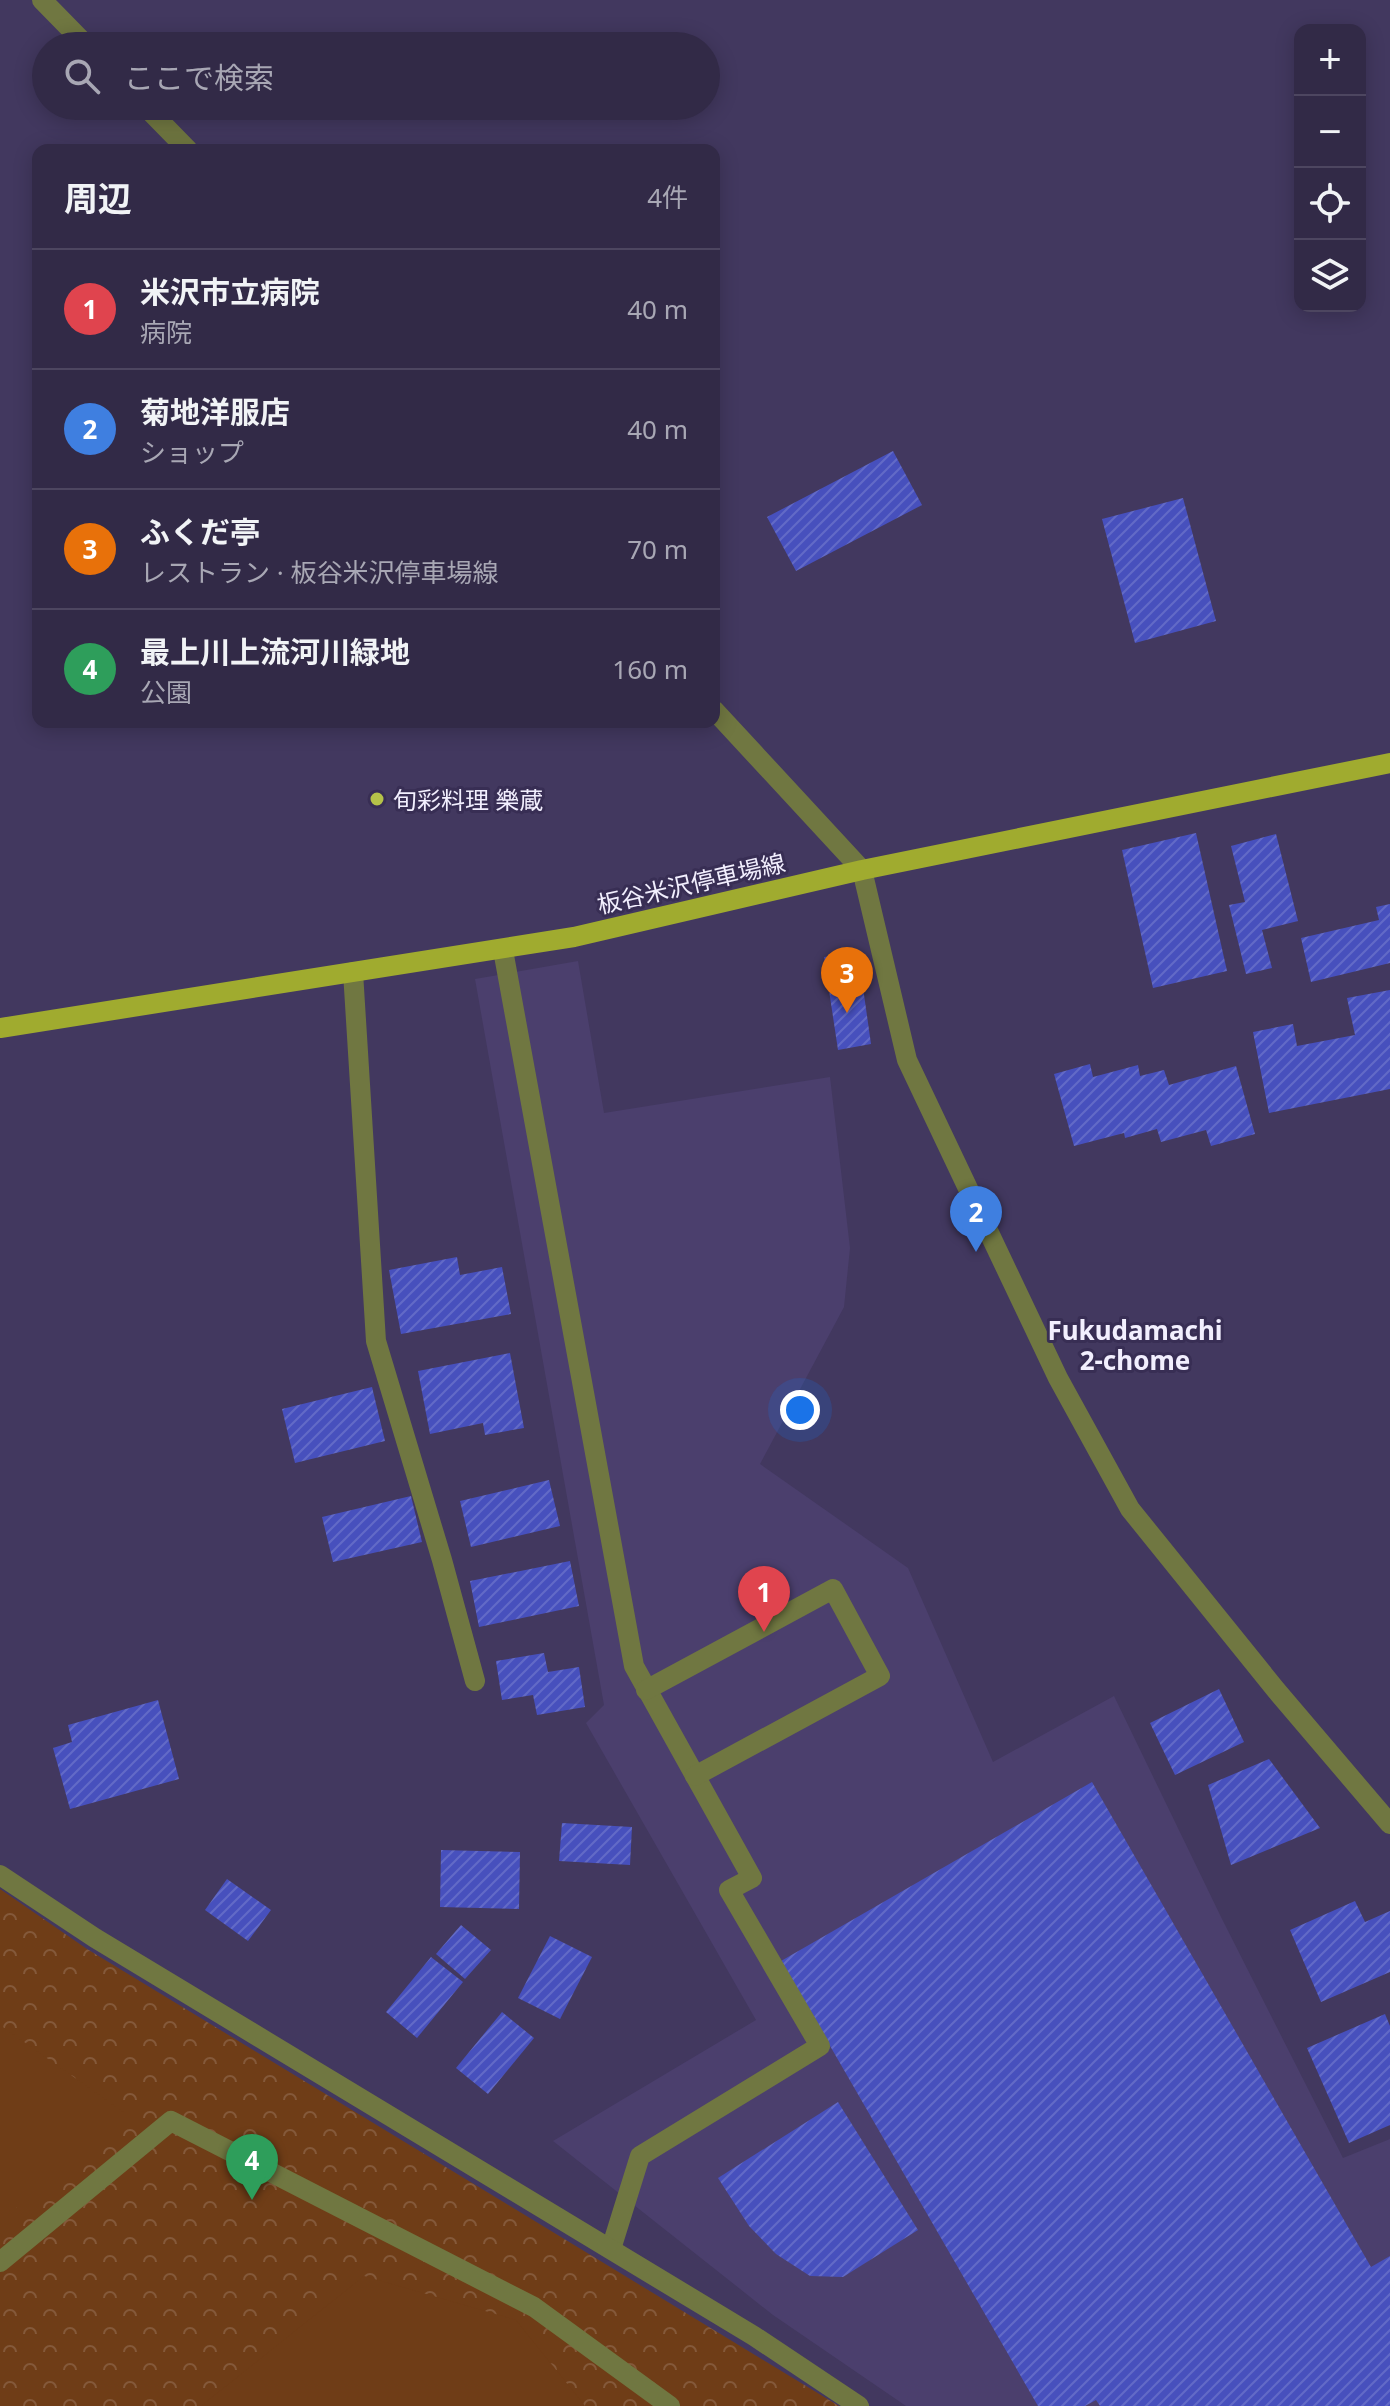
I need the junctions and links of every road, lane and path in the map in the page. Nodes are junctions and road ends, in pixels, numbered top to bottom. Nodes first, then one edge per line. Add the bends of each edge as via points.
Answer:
1 (42, 0) edge
2 (73, 32) edge
3 (159, 120) edge
4 (182, 144) edge
5 (720, 716) edge
6 (1390, 763) edge
7 (862, 870) junction
8 (503, 950) junction
9 (353, 972) junction
10 (0, 1028) edge
11 (475, 1681) dead end
12 (646, 1690) junction
13 (695, 1776) junction
14 (1390, 1824) edge
15 (0, 1875) edge
16 (611, 2249) junction
17 (0, 2262) edge
18 (670, 2406) edge
19 (859, 2406) edge

1 - 2 street
3 - 4 street
5 - 7 street
6 - 7 main road, 板谷米沢停車場線
7 - 8 main road, 板谷米沢停車場線
7 - 14 street via 907,1060 1058,1378 1108,1470 1139,1521
8 - 9 main road, 板谷米沢停車場線
8 - 12 street via 634,1666
9 - 10 main road, 板谷米沢停車場線
9 - 11 street via 376,1341
12 - 13 street
12 - 13 street via 833,1589 880,1676
13 - 16 street via 752,1878 729,1890 820,2046 640,2156
15 - 16 street
16 - 19 street
17 - 18 street via 171,2121 534,2307

